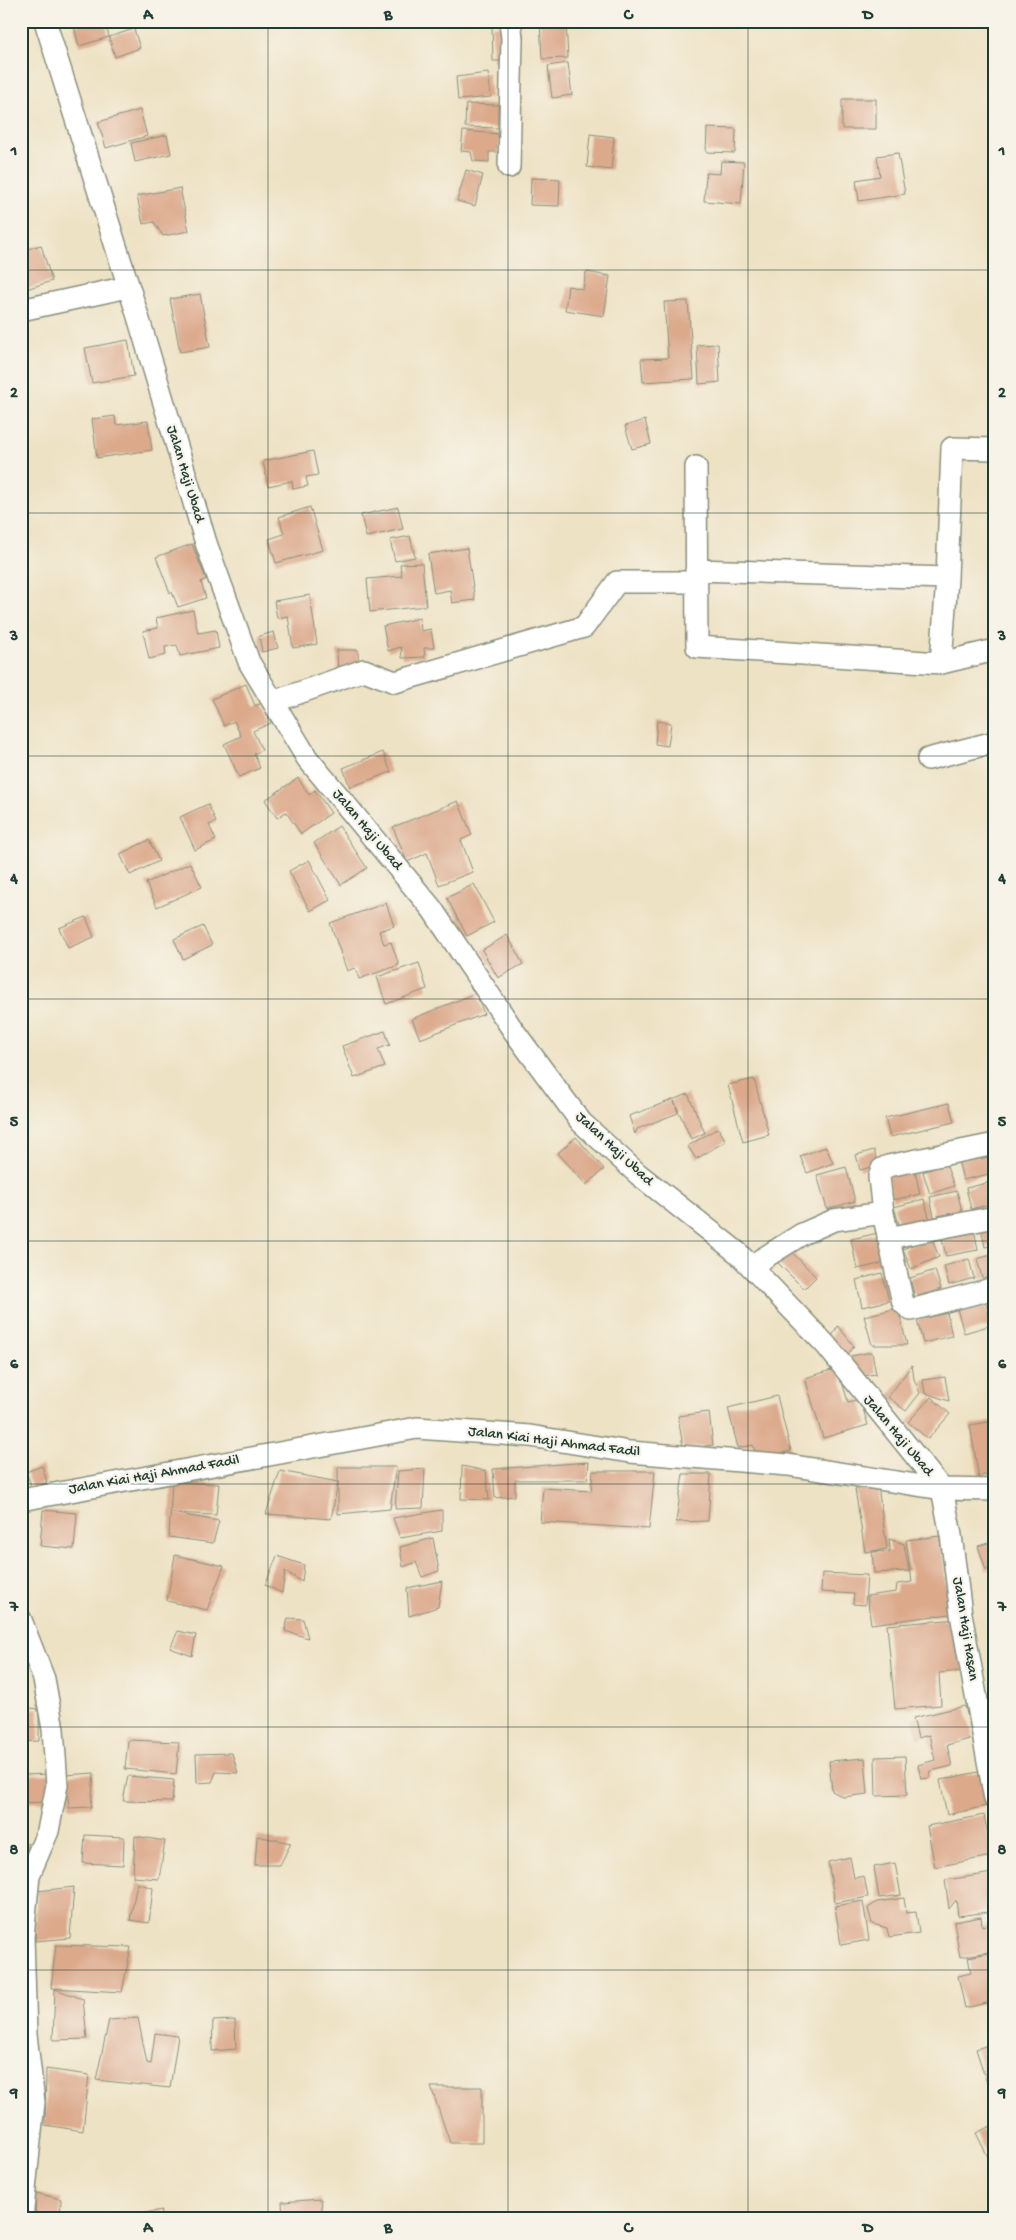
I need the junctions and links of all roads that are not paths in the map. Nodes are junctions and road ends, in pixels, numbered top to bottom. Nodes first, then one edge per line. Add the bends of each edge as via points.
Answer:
1 (45, 21) edge
2 (510, 21) edge
3 (510, 167) dead end
4 (128, 287) junction
5 (21, 310) edge
6 (995, 449) edge
7 (696, 466) dead end
8 (696, 576) junction
9 (947, 578) junction
10 (995, 650) edge
11 (941, 662) junction
12 (273, 702) junction
13 (995, 742) edge
14 (928, 759) dead end
15 (995, 1144) edge
16 (883, 1213) junction
17 (995, 1217) edge
18 (888, 1238) junction
19 (751, 1266) junction
20 (995, 1288) edge
21 (942, 1489) junction
22 (995, 1490) edge
23 (21, 1500) edge
24 (21, 1620) edge
25 (995, 1799) edge
26 (22, 2219) edge

1 - 4 street, Jalan Haji Ubad
2 - 3 street
4 - 5 street
4 - 12 street, Jalan Haji Ubad via 206,542 249,662
6 - 9 street via 952,448
7 - 8 street
8 - 9 street
8 - 11 street via 697,647
8 - 12 street via 617,582 584,627 395,682 364,670
9 - 11 street
10 - 11 street
12 - 19 street, Jalan Haji Ubad via 307,758 432,909 513,1030 581,1122 638,1174
13 - 14 street
15 - 16 street via 882,1169 879,1177
16 - 18 street
16 - 19 street via 834,1220 802,1234
17 - 18 street
18 - 20 street via 903,1303 911,1310
19 - 21 street, Jalan Haji Ubad via 826,1345
21 - 22 street, Jalan Kiai Haji Ahmad Fadil
21 - 23 street, Jalan Kiai Haji Ahmad Fadil via 788,1465 630,1452 530,1436 417,1428
21 - 25 street, Jalan Haji Hasan
24 - 26 street via 44,1679 53,1729 57,1785 48,1830 29,1875 22,1937 26,2035 34,2102

